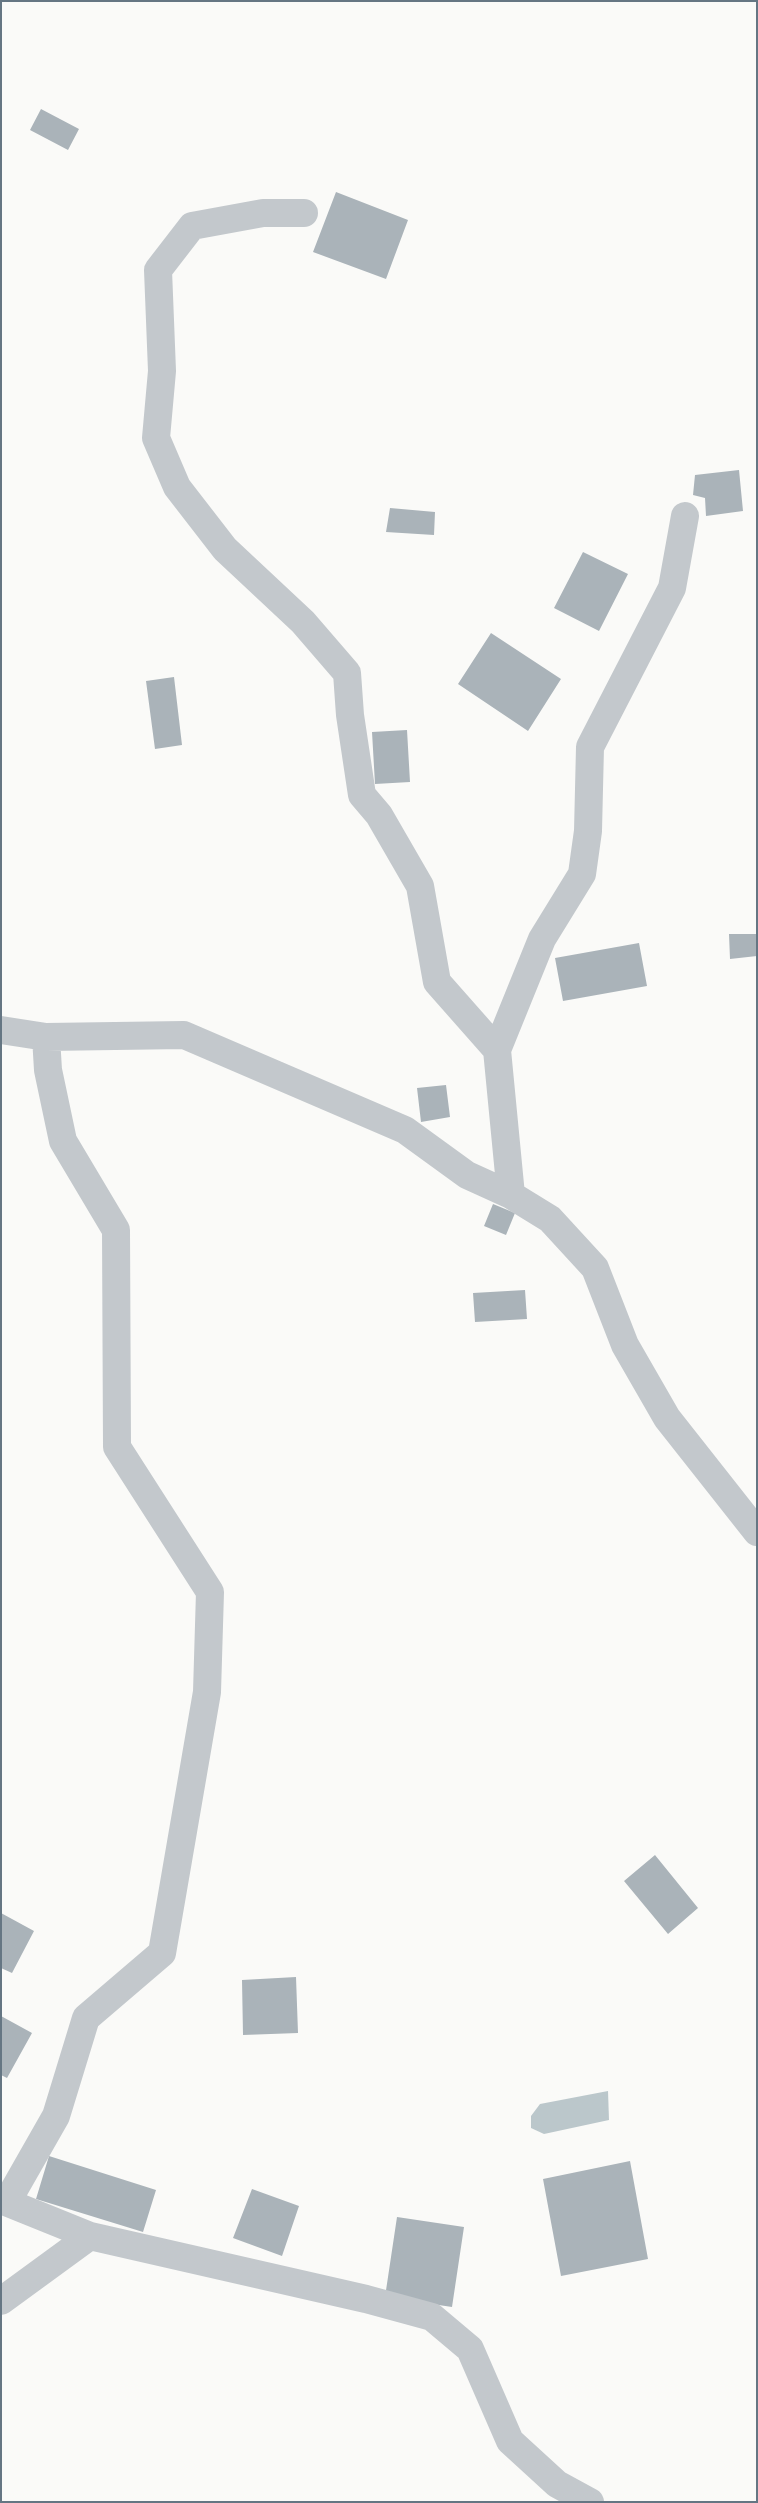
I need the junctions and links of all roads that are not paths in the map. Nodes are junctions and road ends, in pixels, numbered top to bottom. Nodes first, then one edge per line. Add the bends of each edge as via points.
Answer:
1 (304, 213) dead end
2 (685, 516) dead end
3 (1, 1030) edge
4 (46, 1037) junction
5 (497, 1050) junction
6 (511, 1195) junction
7 (757, 1532) edge
8 (4, 2201) edge
9 (90, 2236) junction
10 (1, 2301) edge
11 (590, 2502) edge

1 - 5 street via 264,213 192,226 158,270 162,371 156,438 177,487 225,549 303,622 347,673 362,796 379,815 420,886 437,982
2 - 5 street via 672,588 590,747 588,831 582,874 542,939
3 - 4 street
4 - 6 street via 184,1035 405,1130 468,1175
4 - 8 street via 48,1070 63,1140 116,1230 117,1448 210,1592 210,1612 207,1692 162,1953 86,2018 56,2116
5 - 6 street
6 - 7 street via 550,1219 595,1268 625,1345 667,1418
8 - 9 street
9 - 10 street
9 - 11 street via 432,2317 470,2349 510,2441 557,2484

